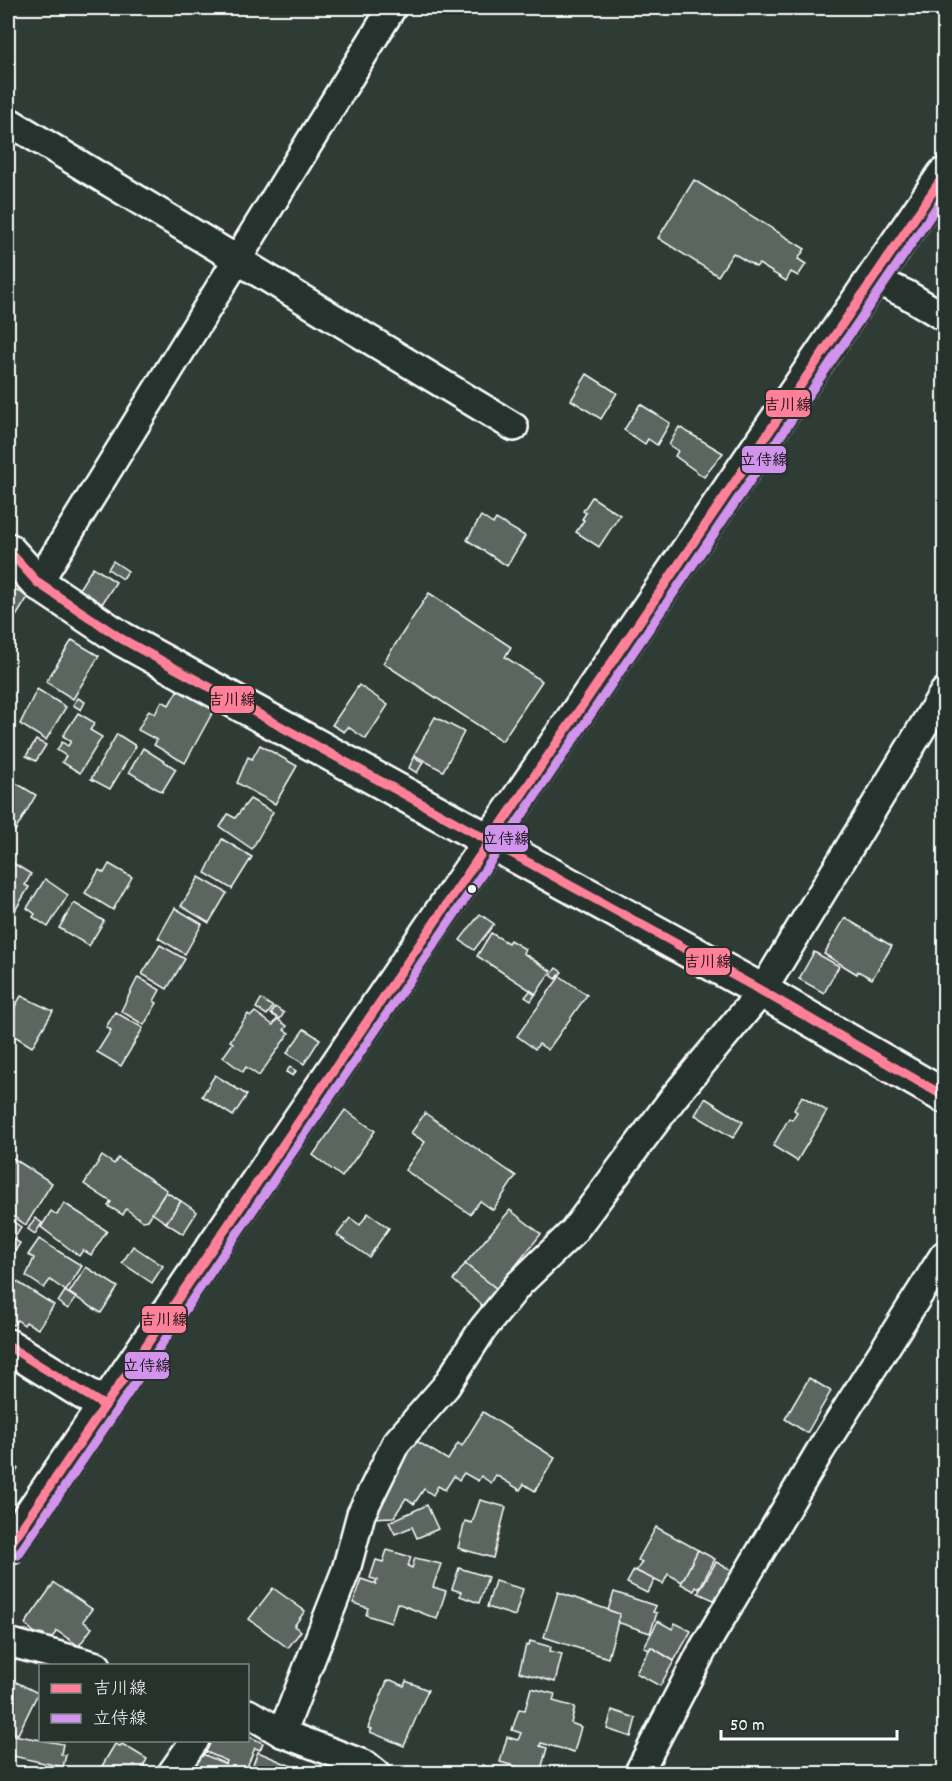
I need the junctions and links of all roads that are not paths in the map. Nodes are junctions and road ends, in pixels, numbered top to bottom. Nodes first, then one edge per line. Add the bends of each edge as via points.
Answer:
1 (392, 8) edge
2 (8, 121) edge
3 (945, 176) edge
4 (237, 260) junction
5 (873, 279) junction
6 (945, 317) edge
7 (514, 427) dead end
8 (8, 550) edge
9 (38, 583) junction
10 (945, 692) edge
11 (492, 842) junction
12 (762, 991) junction
13 (945, 1096) edge
14 (945, 1255) edge
15 (8, 1346) edge
16 (105, 1406) junction
17 (8, 1548) edge
18 (8, 1642) edge
19 (93, 1664) edge
20 (249, 1714) edge
21 (282, 1734) junction
22 (194, 1742) edge
23 (171, 1773) edge
24 (377, 1773) edge
25 (638, 1773) edge

1 - 4 street
2 - 4 street
3 - 5 main road
4 - 7 street
4 - 9 street
5 - 6 street
5 - 11 main road
8 - 9 main road
9 - 11 main road via 122,639
10 - 12 street
11 - 12 main road
11 - 16 main road
12 - 13 main road
12 - 21 street via 674,1097 573,1232 519,1284 482,1330 446,1386 396,1443 361,1514 346,1570
14 - 25 street via 819,1451 703,1649
15 - 16 main road
16 - 17 main road
18 - 19 street
20 - 21 street
21 - 24 street via 366,1765
22 - 23 street

